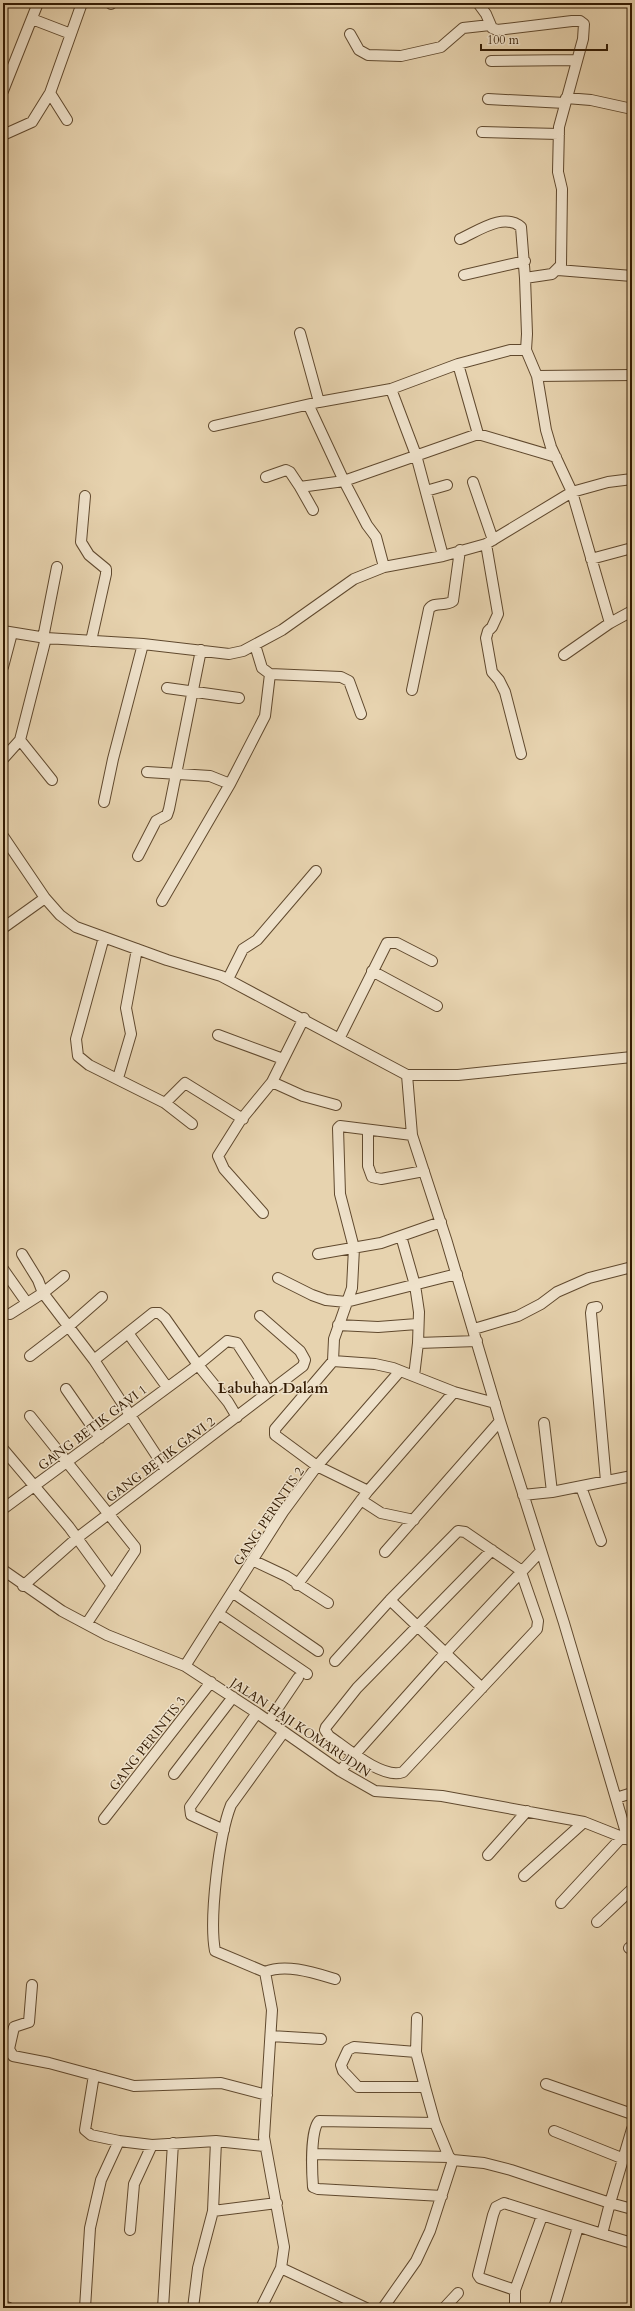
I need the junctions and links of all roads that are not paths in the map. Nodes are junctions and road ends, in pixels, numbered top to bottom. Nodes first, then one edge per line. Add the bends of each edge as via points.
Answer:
1 (38, 3) edge
2 (82, 3) edge
3 (478, 3) edge
4 (32, 20) junction
5 (490, 25) junction
6 (71, 34) junction
7 (350, 34) dead end
8 (576, 60) junction
9 (491, 61) dead end
10 (3, 91) edge
11 (50, 93) junction
12 (488, 98) dead end
13 (565, 100) junction
14 (632, 109) edge
15 (67, 120) dead end
16 (482, 132) dead end
17 (559, 134) junction
18 (3, 135) edge
19 (460, 239) dead end
20 (525, 261) junction
21 (558, 270) junction
22 (464, 275) dead end
23 (632, 276) edge
24 (525, 278) junction
25 (300, 333) dead end
26 (526, 350) junction
27 (458, 364) junction
28 (632, 375) edge
29 (537, 376) junction
30 (390, 389) junction
31 (319, 402) junction
32 (309, 406) junction
33 (214, 426) dead end
34 (478, 434) junction
35 (416, 455) junction
36 (556, 457) junction
37 (266, 477) dead end
38 (632, 479) edge
39 (344, 481) junction
40 (473, 482) dead end
41 (447, 485) dead end
42 (300, 488) junction
43 (426, 491) junction
44 (572, 492) junction
45 (85, 496) dead end
46 (313, 510) dead end
47 (490, 542) junction
48 (632, 548) edge
49 (460, 550) junction
50 (443, 556) junction
51 (591, 559) junction
52 (57, 567) dead end
53 (384, 567) junction
54 (632, 612) edge
55 (610, 623) junction
56 (8, 632) edge
57 (45, 638) junction
58 (91, 641) junction
59 (143, 644) junction
60 (255, 644) junction
61 (201, 650) junction
62 (564, 655) dead end
63 (3, 666) edge
64 (270, 674) junction
65 (167, 688) dead end
66 (412, 690) dead end
67 (193, 691) junction
68 (239, 698) dead end
69 (361, 714) dead end
70 (20, 740) junction
71 (520, 754) dead end
72 (3, 758) edge
73 (147, 772) dead end
74 (176, 775) junction
75 (52, 780) dead end
76 (230, 784) junction
77 (104, 802) dead end
78 (4, 838) edge
79 (138, 856) dead end
80 (316, 871) dead end
81 (45, 898) junction
82 (162, 901) dead end
83 (3, 928) edge
84 (104, 937) junction
85 (137, 949) junction
86 (432, 961) dead end
87 (372, 971) junction
88 (228, 979) junction
89 (437, 1006) dead end
90 (304, 1018) junction
91 (218, 1034) dead end
92 (340, 1037) junction
93 (632, 1057) edge
94 (282, 1059) junction
95 (407, 1074) junction
96 (118, 1078) junction
97 (272, 1082) junction
98 (165, 1103) junction
99 (336, 1105) dead end
100 (243, 1119) junction
101 (192, 1124) dead end
102 (368, 1130) junction
103 (412, 1135) junction
104 (424, 1171) junction
105 (263, 1213) dead end
106 (441, 1222) junction
107 (401, 1236) junction
108 (354, 1248) junction
109 (22, 1254) dead end
110 (318, 1254) dead end
111 (632, 1267) edge
112 (3, 1269) edge
113 (457, 1274) junction
114 (64, 1276) dead end
115 (278, 1278) dead end
116 (415, 1285) junction
117 (43, 1293) junction
118 (102, 1297) dead end
119 (346, 1302) junction
120 (27, 1303) junction
121 (597, 1307) dead end
122 (10, 1314) dead end
123 (260, 1316) dead end
124 (418, 1324) junction
125 (338, 1325) junction
126 (69, 1326) junction
127 (474, 1329) junction
128 (128, 1333) junction
129 (477, 1341) junction
130 (418, 1343) junction
131 (30, 1356) dead end
132 (94, 1360) junction
133 (332, 1361) junction
134 (198, 1366) junction
135 (400, 1371) junction
136 (414, 1376) junction
137 (167, 1387) junction
138 (66, 1389) dead end
139 (268, 1391) junction
140 (454, 1392) junction
141 (495, 1403) junction
142 (130, 1414) junction
143 (30, 1416) dead end
144 (237, 1417) junction
145 (500, 1421) junction
146 (544, 1422) dead end
147 (100, 1438) junction
148 (3, 1449) edge
149 (68, 1461) junction
150 (317, 1466) junction
151 (166, 1470) junction
152 (632, 1476) edge
153 (606, 1481) junction
154 (34, 1487) junction
155 (581, 1487) junction
156 (368, 1491) junction
157 (552, 1492) junction
158 (523, 1495) junction
159 (361, 1500) junction
160 (3, 1509) edge
161 (109, 1514) junction
162 (414, 1520) junction
163 (77, 1538) junction
164 (601, 1541) dead end
165 (492, 1550) junction
166 (541, 1551) junction
167 (385, 1552) dead end
168 (252, 1560) junction
169 (3, 1570) edge
170 (521, 1572) junction
171 (297, 1585) junction
172 (23, 1586) junction
173 (112, 1586) junction
174 (232, 1592) junction
175 (390, 1600) junction
176 (328, 1603) dead end
177 (218, 1614) junction
178 (87, 1623) junction
179 (418, 1626) junction
180 (318, 1651) dead end
181 (446, 1652) junction
182 (335, 1661) dead end
183 (186, 1666) junction
184 (211, 1682) junction
185 (482, 1688) junction
186 (232, 1697) junction
187 (257, 1713) junction
188 (268, 1721) junction
189 (283, 1733) junction
190 (354, 1753) junction
191 (340, 1771) junction
192 (174, 1774) dead end
193 (632, 1793) edge
194 (616, 1798) junction
195 (527, 1812) junction
196 (104, 1819) dead end
197 (584, 1822) junction
198 (224, 1830) junction
199 (628, 1837) edge
200 (488, 1855) dead end
201 (524, 1876) dead end
202 (632, 1889) edge
203 (561, 1903) dead end
204 (597, 1922) dead end
205 (265, 1972) junction
206 (336, 1979) dead end
207 (32, 1985) dead end
208 (417, 2018) dead end
209 (271, 2036) junction
210 (321, 2039) dead end
211 (416, 2052) junction
212 (94, 2075) junction
213 (546, 2084) dead end
214 (425, 2087) junction
215 (267, 2095) junction
216 (632, 2114) edge
217 (435, 2123) junction
218 (632, 2129) edge
219 (554, 2131) dead end
220 (119, 2141) junction
221 (216, 2141) junction
222 (173, 2144) junction
223 (152, 2145) junction
224 (264, 2146) junction
225 (313, 2154) junction
226 (451, 2159) junction
227 (624, 2159) junction
228 (442, 2196) junction
229 (277, 2203) junction
230 (610, 2203) junction
231 (632, 2209) edge
232 (213, 2211) junction
233 (542, 2216) junction
234 (578, 2227) junction
235 (130, 2230) dead end
236 (602, 2234) junction
237 (632, 2243) edge
238 (281, 2268) junction
239 (515, 2290) junction
240 (458, 2293) dead end
241 (3, 2306) edge
242 (263, 2307) edge
243 (9, 2308) edge
244 (85, 2308) edge
245 (163, 2308) edge
246 (193, 2308) edge
247 (366, 2308) edge
248 (383, 2308) edge
249 (444, 2308) edge
250 (515, 2308) edge
251 (554, 2308) edge

1 - 4 street
2 - 6 street
3 - 5 street
4 - 6 street
4 - 10 street
5 - 7 street via 463,28 441,47 401,56 368,55 359,50
5 - 8 street via 497,30 580,21 584,24 585,30
6 - 11 street
8 - 9 street
8 - 13 street
11 - 15 street
11 - 18 street via 32,122
12 - 13 street
13 - 14 street via 591,100
13 - 17 street
16 - 17 street
17 - 21 street via 558,172 562,204 561,265
19 - 20 street via 503,220 516,223 521,227
20 - 22 street
20 - 24 street
21 - 23 street
21 - 24 street via 552,274
24 - 26 street
25 - 31 street
26 - 27 street via 510,350
26 - 29 street
27 - 30 street
27 - 34 street
28 - 29 street
29 - 36 street via 546,430
30 - 31 street
30 - 35 street
31 - 32 street
32 - 33 street
32 - 39 street
34 - 35 street
34 - 36 street
35 - 39 street
35 - 43 street
36 - 44 street
37 - 42 street via 286,470
38 - 44 street via 608,482
39 - 42 street
39 - 53 street via 367,525 376,536
40 - 47 street
41 - 43 street
42 - 46 street
43 - 50 street
44 - 47 street
44 - 51 street
45 - 58 street via 81,542 89,554 106,569
47 - 49 street
47 - 71 street via 498,614 486,638 492,672 505,692
48 - 51 street
49 - 50 street
49 - 66 street via 453,601 450,604 434,604 429,609
50 - 53 street
51 - 55 street
52 - 57 street
53 - 60 street via 354,579 294,622
54 - 55 street
55 - 62 street
56 - 57 street
56 - 63 street
57 - 58 street
57 - 70 street
58 - 59 street
59 - 61 street
59 - 77 street
60 - 61 street via 243,651 229,654
60 - 64 street via 262,668
61 - 67 street
64 - 69 street via 345,679 352,684
64 - 76 street via 265,716
65 - 67 street
67 - 68 street
67 - 74 street
70 - 72 street
70 - 75 street
73 - 74 street
74 - 76 street via 210,776
74 - 79 street via 167,815 156,821
76 - 82 street
78 - 81 street
80 - 88 street via 257,940 243,949
81 - 83 street
81 - 84 street via 60,915 76,927
84 - 85 street
84 - 96 street via 79,1026 76,1050 82,1060 89,1065
85 - 88 street
85 - 96 street via 126,1008 132,1034
86 - 87 street via 391,942 385,946
87 - 89 street
87 - 92 street
88 - 90 street
90 - 92 street
90 - 94 street
91 - 94 street
92 - 95 street
93 - 95 street via 458,1075
94 - 97 street
95 - 103 street
96 - 98 street
97 - 99 street via 303,1096
97 - 100 street
98 - 100 street via 185,1083
98 - 101 street
100 - 105 street via 220,1152 218,1160
102 - 103 street
102 - 104 street via 368,1166 372,1177 381,1179
102 - 108 street via 340,1126 338,1128 340,1194
103 - 104 street
104 - 106 street
106 - 107 street
106 - 113 street
107 - 108 street
107 - 116 street
108 - 110 street
108 - 119 street via 352,1288
109 - 117 street
111 - 127 street via 589,1278 557,1292 518,1316
112 - 120 street
113 - 116 street
113 - 127 street
114 - 117 street
115 - 119 street via 326,1300
116 - 119 street
116 - 124 street
117 - 120 street
117 - 126 street
118 - 126 street
119 - 125 street
120 - 122 street
121 - 153 street via 592,1308 591,1313
123 - 139 street, GANG BETIK GAVI 2 via 304,1357 303,1366
124 - 125 street via 378,1327
124 - 130 street
125 - 133 street via 332,1347
126 - 131 street
126 - 132 street
127 - 129 street
128 - 132 street
128 - 134 street via 153,1313 159,1313
128 - 137 street
129 - 130 street
129 - 141 street
130 - 136 street
132 - 142 street
133 - 135 street via 375,1364
133 - 150 street via 275,1429 275,1435
134 - 137 street, GANG BETIK GAVI 1
134 - 139 street, GANG BETIK GAVI 1 via 228,1341 235,1341
134 - 144 street
135 - 136 street
135 - 150 street, GANG PERINTIS 2
136 - 140 street
137 - 142 street, GANG BETIK GAVI 1
138 - 147 street
139 - 144 street, GANG BETIK GAVI 2
140 - 141 street
140 - 156 street
141 - 145 street
142 - 147 street, GANG BETIK GAVI 1
142 - 151 street
143 - 149 street
144 - 151 street, GANG BETIK GAVI 2
145 - 158 street
145 - 162 street
146 - 157 street
147 - 149 street, GANG BETIK GAVI 1
148 - 154 street
149 - 154 street, GANG BETIK GAVI 1
149 - 161 street
150 - 156 street
150 - 168 street, GANG PERINTIS 2
151 - 161 street, GANG BETIK GAVI 2
152 - 153 street
153 - 155 street
154 - 160 street, GANG BETIK GAVI 1
154 - 163 street
155 - 157 street
155 - 164 street
156 - 159 street
157 - 158 street
158 - 166 street
159 - 162 street via 381,1513
159 - 171 street
161 - 163 street, GANG BETIK GAVI 2
161 - 173 street via 135,1549
162 - 167 street
163 - 172 street, GANG BETIK GAVI 2
163 - 173 street
165 - 170 street
165 - 175 street via 465,1532 458,1531
165 - 179 street
166 - 170 street
166 - 194 street
168 - 171 street via 286,1576
168 - 174 street, GANG PERINTIS 2
169 - 172 street, JALAN HAJI KOMARUDIN
170 - 181 street
170 - 185 street via 538,1627
171 - 176 street
172 - 178 street, JALAN HAJI KOMARUDIN via 62,1611
173 - 178 street
174 - 177 street, GANG PERINTIS 2
174 - 180 street
175 - 179 street
175 - 182 street
177 - 183 street, GANG PERINTIS 2
177 - 188 street via 302,1676
178 - 183 street, JALAN HAJI KOMARUDIN via 128,1645
179 - 181 street
179 - 190 street via 357,1688 326,1727 329,1736
181 - 185 street
181 - 190 street
183 - 184 street, JALAN HAJI KOMARUDIN
184 - 186 street, JALAN HAJI KOMARUDIN
184 - 196 street, GANG PERINTIS 3
185 - 190 street via 403,1772 390,1772 375,1767
186 - 187 street, JALAN HAJI KOMARUDIN
186 - 192 street
187 - 188 street, JALAN HAJI KOMARUDIN
187 - 198 street via 190,1807 191,1815
188 - 189 street, JALAN HAJI KOMARUDIN
189 - 191 street, JALAN HAJI KOMARUDIN
189 - 198 street via 231,1805
190 - 191 street
191 - 195 street, JALAN HAJI KOMARUDIN via 375,1791 442,1796
193 - 194 street
194 - 199 street
195 - 197 street, JALAN HAJI KOMARUDIN
195 - 200 street
197 - 199 street, JALAN HAJI KOMARUDIN
197 - 201 street
198 - 205 street via 217,1870 215,1951
199 - 203 street
202 - 204 street
205 - 206 street via 272,1969 297,1970
205 - 209 street via 272,2010
207 - 212 street via 28,2022 14,2027 11,2054
208 - 211 street
209 - 210 street
209 - 215 street
211 - 214 street
211 - 214 street via 354,2046 348,2050 341,2065 343,2071 358,2087
212 - 215 street via 144,2086 221,2083
212 - 220 street via 85,2130 91,2136
213 - 216 street
214 - 217 street
215 - 224 street
217 - 225 street via 321,2120 316,2125
217 - 226 street
218 - 227 street
219 - 227 street
220 - 223 street
220 - 244 street via 101,2180 90,2228
221 - 222 street
221 - 224 street
221 - 232 street
222 - 223 street
222 - 245 street
223 - 235 street via 134,2184
224 - 229 street
225 - 226 street
225 - 228 street via 314,2187 318,2189
226 - 228 street
226 - 230 street via 484,2163 511,2170
227 - 230 street
228 - 248 street via 416,2261
229 - 232 street
229 - 238 street via 284,2247
230 - 231 street
230 - 236 street
232 - 246 street via 198,2268
233 - 234 street
233 - 239 street
233 - 239 street via 504,2203 496,2207 493,2215 478,2275 480,2278
234 - 236 street
234 - 251 street
236 - 237 street
238 - 242 street
238 - 247 street
239 - 250 street
240 - 249 street
241 - 243 street

